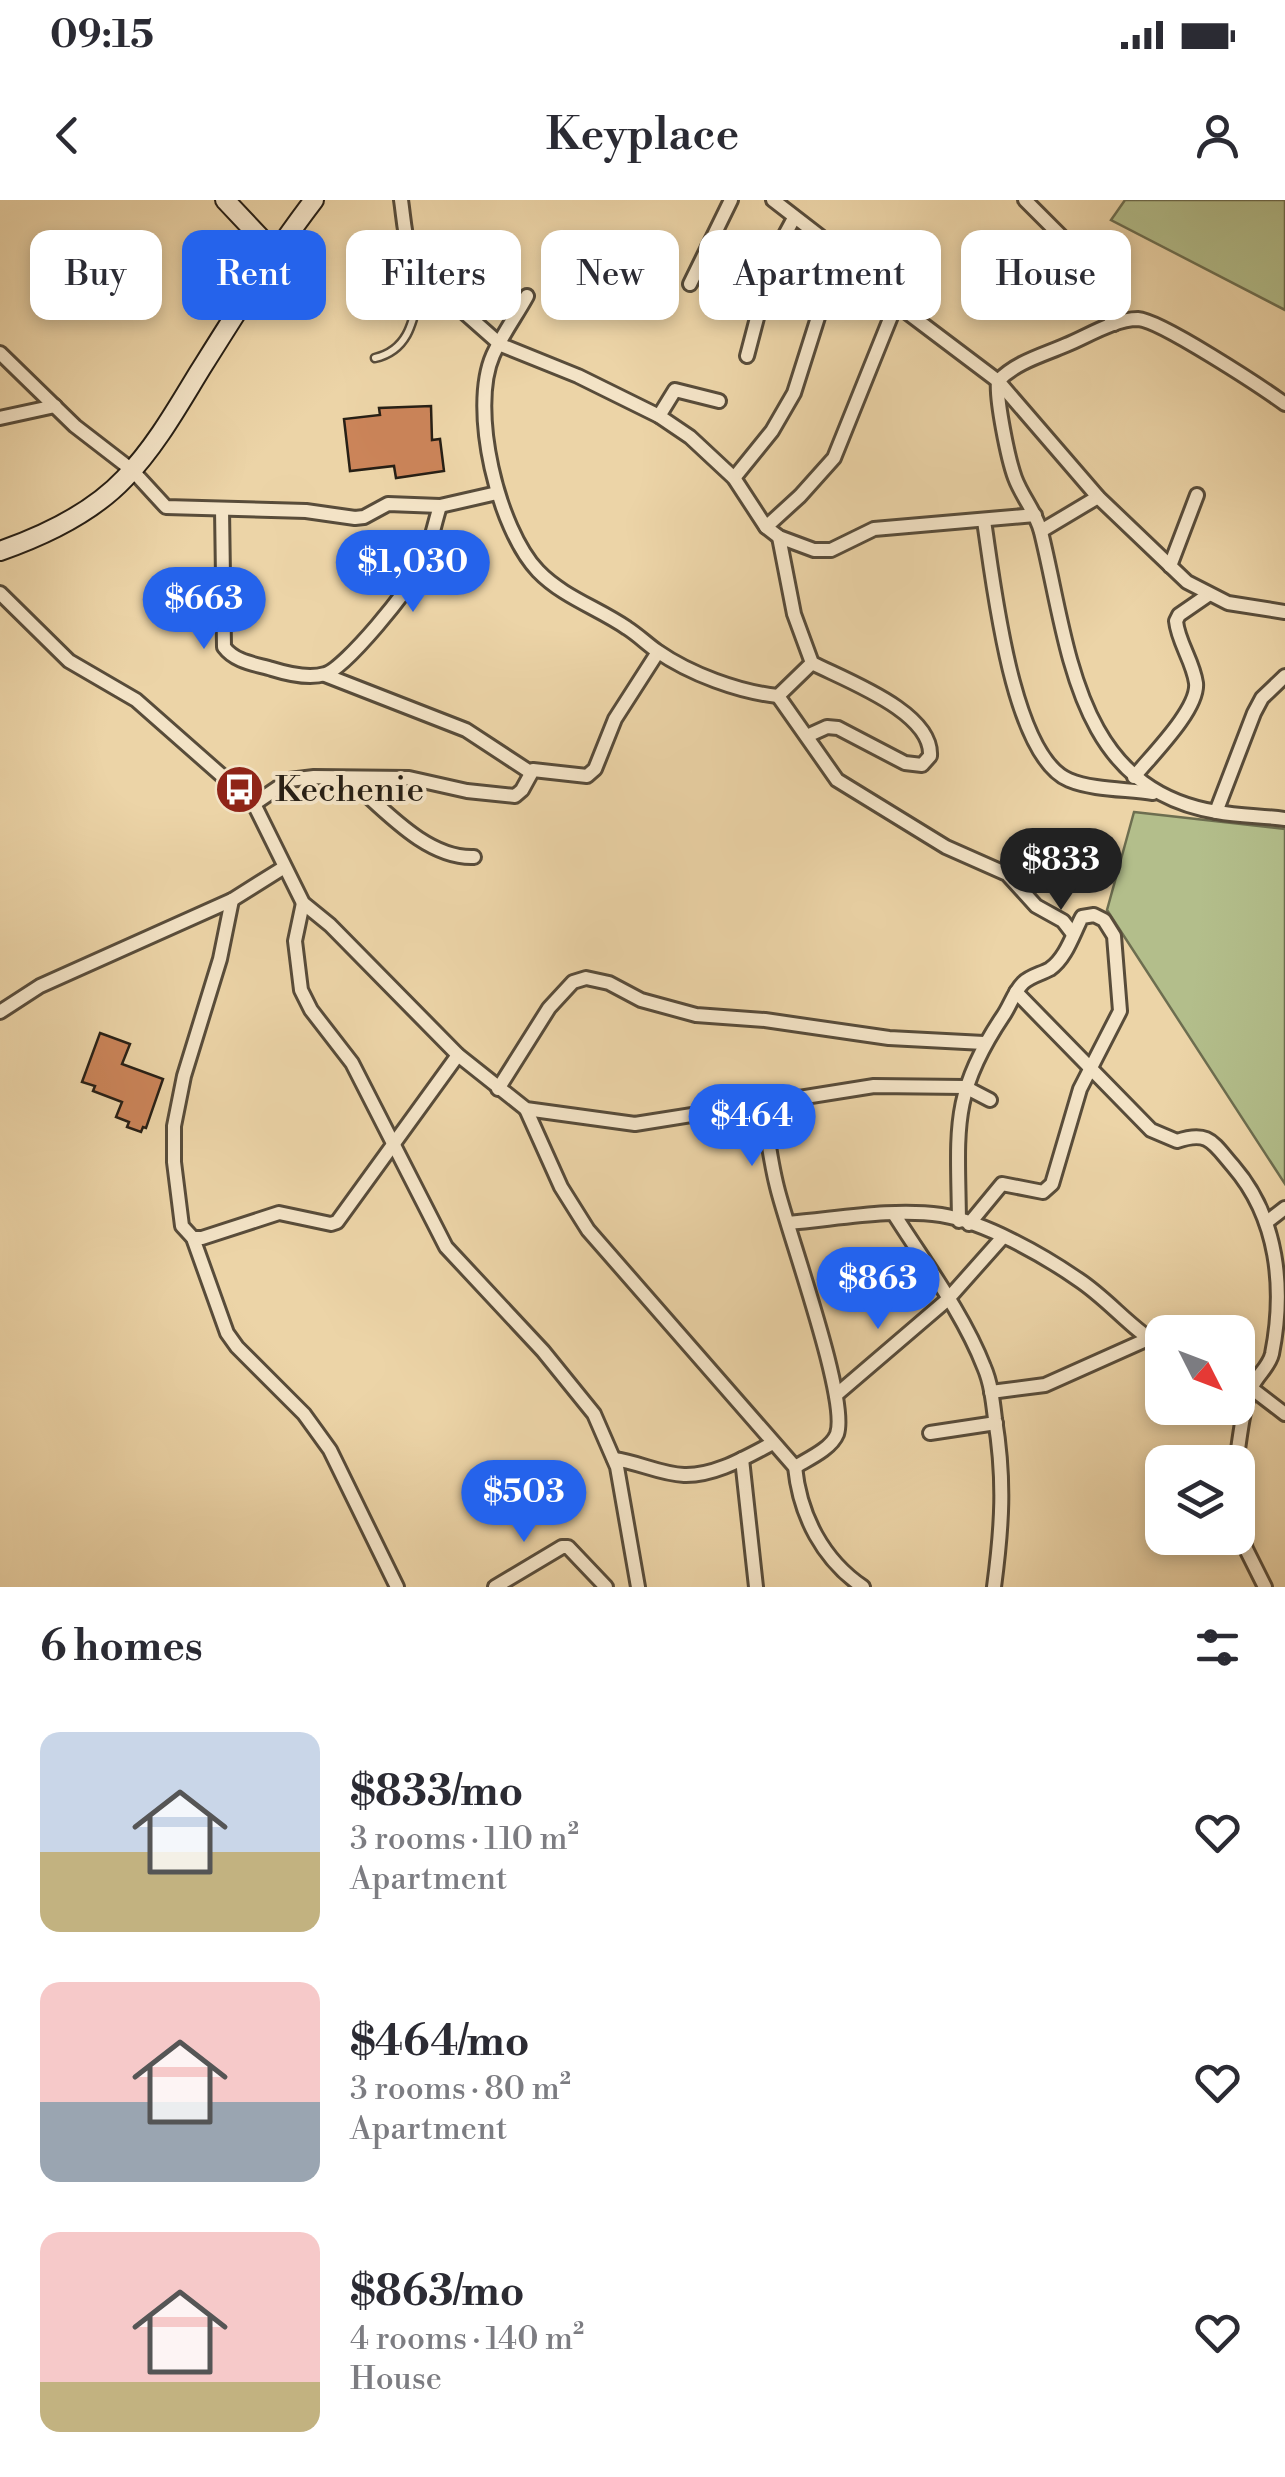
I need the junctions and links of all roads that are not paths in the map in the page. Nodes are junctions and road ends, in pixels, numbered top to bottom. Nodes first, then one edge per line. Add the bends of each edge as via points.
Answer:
1 (226, 200) edge
2 (314, 200) edge
3 (402, 200) edge
4 (731, 200) edge
5 (774, 200) edge
6 (1025, 200) edge
7 (794, 218) junction
8 (254, 230) edge
9 (291, 230) edge
10 (406, 230) edge
11 (810, 230) edge
12 (690, 284) dead end
13 (527, 296) dead end
14 (231, 320) edge
15 (411, 320) edge
16 (473, 320) edge
17 (817, 320) edge
18 (890, 320) edge
19 (917, 320) edge
20 (1114, 324) junction
21 (501, 345) junction
22 (0, 353) edge
23 (746, 356) dead end
24 (375, 358) dead end
25 (998, 381) junction
26 (719, 401) dead end
27 (1285, 404) edge
28 (55, 406) junction
29 (659, 416) junction
30 (0, 418) edge
31 (132, 470) junction
32 (734, 478) junction
33 (497, 493) junction
34 (1197, 495) dead end
35 (1098, 496) junction
36 (440, 506) junction
37 (222, 509) junction
38 (1036, 516) junction
39 (984, 520) junction
40 (766, 528) junction
41 (1040, 531) junction
42 (778, 538) junction
43 (0, 551) edge
44 (1170, 566) junction
45 (0, 592) edge
46 (1208, 596) junction
47 (1285, 612) edge
48 (658, 652) junction
49 (812, 663) junction
50 (325, 674) junction
51 (1285, 676) edge
52 (778, 696) junction
53 (807, 736) junction
54 (530, 772) junction
55 (1134, 776) junction
56 (350, 780) junction
57 (1161, 794) junction
58 (254, 804) junction
59 (1216, 812) junction
60 (1285, 819) edge
61 (474, 857) dead end
62 (283, 868) junction
63 (232, 900) junction
64 (303, 902) junction
65 (1073, 934) junction
66 (1016, 992) junction
67 (2, 1009) edge
68 (984, 1044) junction
69 (458, 1055) junction
70 (1090, 1069) junction
71 (964, 1087) junction
72 (498, 1089) junction
73 (990, 1100) dead end
74 (762, 1104) junction
75 (526, 1109) junction
76 (394, 1144) junction
77 (1285, 1208) edge
78 (894, 1214) junction
79 (1268, 1221) junction
80 (788, 1223) junction
81 (964, 1223) junction
82 (1003, 1237) junction
83 (193, 1238) junction
84 (947, 1300) junction
85 (1145, 1336) edge
86 (1145, 1340) edge
87 (1255, 1381) edge
88 (1255, 1390) edge
89 (991, 1392) junction
90 (836, 1396) junction
91 (1285, 1414) edge
92 (996, 1423) junction
93 (930, 1433) dead end
94 (773, 1443) junction
95 (742, 1459) junction
96 (616, 1463) junction
97 (795, 1468) junction
98 (1249, 1555) edge
99 (840, 1572) junction
100 (1264, 1586) edge
101 (397, 1587) edge
102 (495, 1587) edge
103 (606, 1587) edge
104 (638, 1587) edge
105 (756, 1587) edge
106 (838, 1587) edge
107 (863, 1587) edge
108 (994, 1587) edge

1 - 8 main road
2 - 9 main road
3 - 10 street
4 - 12 street
5 - 7 street
6 - 20 street via 1064,240
7 - 11 street
7 - 23 street via 772,257
13 - 21 street
14 - 31 main road
15 - 24 lane via 397,350
16 - 21 street
17 - 32 street via 794,393
18 - 40 street via 834,458
19 - 25 street
20 - 25 street
20 - 27 street via 1146,321
21 - 29 street
21 - 33 street via 489,373 486,412
22 - 28 street
25 - 35 street
25 - 38 street via 1010,460
26 - 29 street via 675,390
28 - 30 street
28 - 31 street
29 - 32 street
31 - 37 street via 166,507
31 - 43 main road via 82,511
32 - 40 street
33 - 36 street
33 - 48 street via 519,548 539,573
34 - 44 street
35 - 41 street
35 - 44 street
36 - 37 street via 388,504 355,518
36 - 50 street via 410,585 338,668
37 - 50 street via 224,647 236,658 275,670
38 - 39 street
38 - 41 street
39 - 42 street via 874,529 831,550
39 - 57 street via 1008,674 1051,767 1067,780
40 - 42 street
41 - 55 street via 1072,672 1102,738
42 - 49 street
44 - 46 street
45 - 58 street via 68,661 136,700
46 - 47 street
46 - 55 street via 1176,621 1195,694
48 - 52 street via 699,673
48 - 54 street via 615,719 592,774
49 - 52 street
49 - 53 street via 904,712 931,749 922,764 905,764 838,728
50 - 54 street via 466,730
51 - 59 street via 1254,713
52 - 53 street
53 - 65 street via 837,780 946,847 1007,874
54 - 56 street via 515,796 409,778
55 - 57 street
56 - 58 street via 289,780
56 - 61 street via 420,838 452,855
57 - 59 street
58 - 62 street
59 - 60 street
62 - 63 street
62 - 64 street
63 - 67 street
63 - 83 street via 174,1126 182,1226
64 - 69 street
64 - 76 street via 295,941 301,990 352,1063
65 - 66 street via 1052,968
65 - 70 street via 1082,917 1094,915 1114,936 1120,1011
66 - 68 street
66 - 70 street
68 - 71 street
68 - 72 street via 696,1016 586,978 573,982 549,1008
69 - 72 street
69 - 76 street
70 - 79 street via 1163,1138 1207,1138
70 - 81 street via 1048,1189 1002,1184
71 - 73 street
71 - 74 street via 874,1086
71 - 81 street via 958,1118
72 - 75 street
74 - 75 street via 635,1124
74 - 80 street
75 - 94 street via 588,1230
76 - 83 street via 337,1222 279,1213
76 - 96 street via 446,1246 583,1399
77 - 79 street
78 - 80 street
78 - 81 street via 942,1215
78 - 84 street
79 - 87 street via 1282,1272 1272,1358
80 - 90 street
81 - 82 street
82 - 84 street
82 - 85 street via 1082,1281
83 - 101 street via 227,1332 330,1450
84 - 89 street
84 - 90 street
86 - 89 street via 1045,1386
88 - 91 street
89 - 92 street
90 - 97 street via 836,1436
92 - 93 street
92 - 108 street via 1003,1502
94 - 95 street
94 - 97 street
95 - 96 street via 684,1475
95 - 105 street
96 - 104 street
97 - 99 street via 810,1522
98 - 100 street
99 - 106 street
99 - 107 street
102 - 103 street via 568,1547

